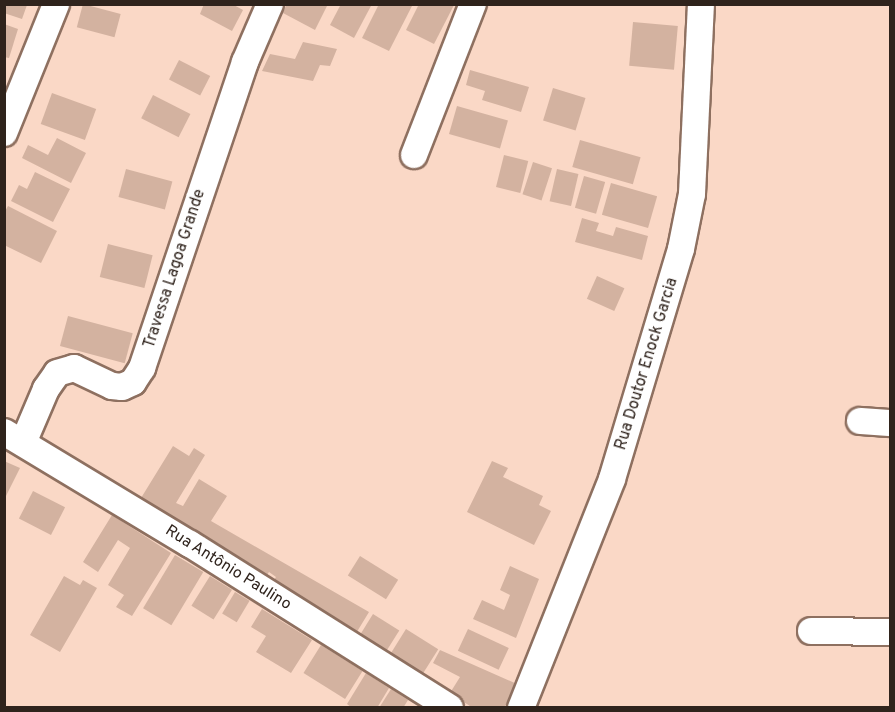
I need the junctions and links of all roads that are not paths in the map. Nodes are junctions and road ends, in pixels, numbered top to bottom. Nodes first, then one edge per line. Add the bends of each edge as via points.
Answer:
1 (57, 4) edge
2 (270, 4) edge
3 (472, 4) edge
4 (694, 5) edge
5 (4, 133) edge
6 (414, 155) dead end
7 (860, 421) dead end
8 (891, 423) edge
9 (14, 438) edge
10 (811, 631) dead end
11 (891, 632) edge
12 (450, 708) edge
13 (521, 708) edge

1 - 5 street
2 - 9 street, Travessa Lagoa Grande via 245,62 142,368 133,382 122,387 74,368 57,373
3 - 6 street
4 - 13 street, Rua Doutor Enock Garcia via 692,194 681,249 612,479
7 - 8 street
9 - 12 street, Rua Antônio Paulino
10 - 11 street

